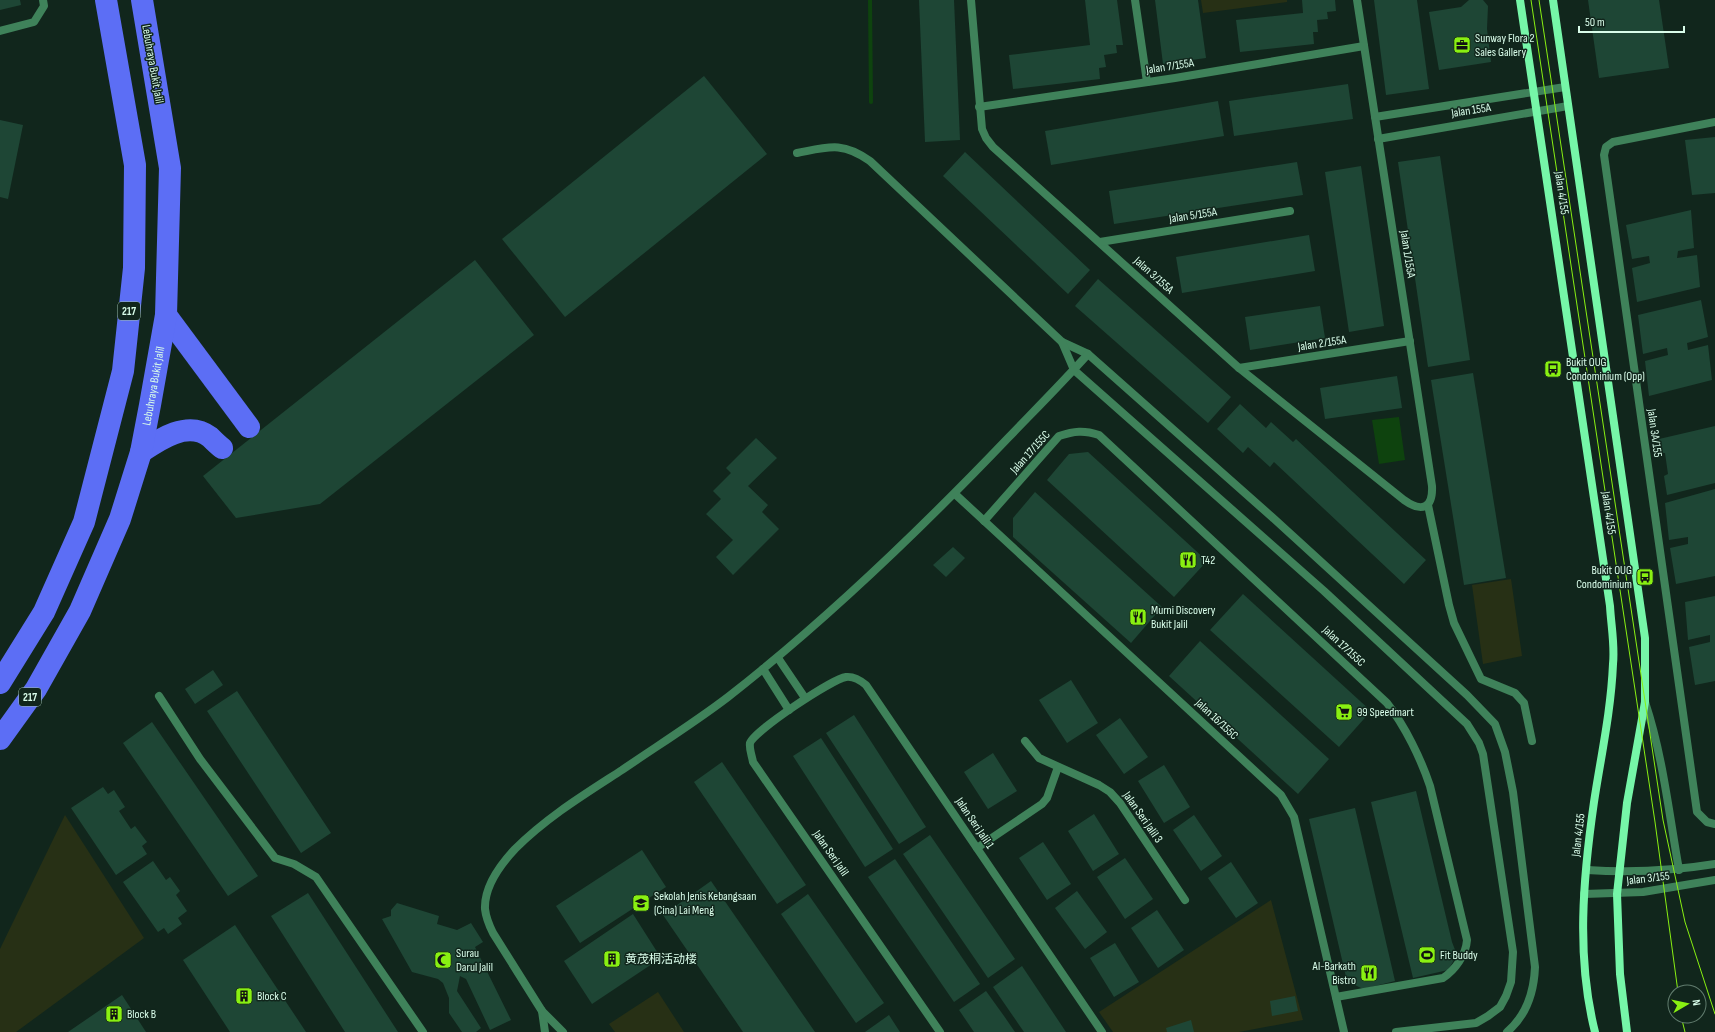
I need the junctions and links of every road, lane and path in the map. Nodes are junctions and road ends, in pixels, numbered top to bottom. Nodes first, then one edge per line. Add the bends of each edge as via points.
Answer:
1 (43, 0) edge
2 (106, 0) edge
3 (142, 0) edge
4 (971, 0) edge
5 (1135, 0) edge
6 (1357, 0) edge
7 (1520, 0) edge
8 (1553, 0) edge
9 (0, 31) edge
10 (1364, 46) junction
11 (1147, 82) junction
12 (1565, 86) junction
13 (1534, 92) junction
14 (978, 106) junction
15 (1568, 106) junction
16 (1537, 112) junction
17 (1375, 117) junction
18 (1715, 122) edge
19 (1378, 139) junction
20 (797, 153) dead end
21 (1290, 211) dead end
22 (1100, 242) junction
23 (166, 315) junction
24 (1410, 341) junction
25 (1062, 342) junction
26 (1088, 354) junction
27 (1239, 368) junction
28 (1074, 370) junction
29 (249, 426) dead end
30 (222, 448) dead end
31 (141, 452) junction
32 (955, 494) junction
33 (1425, 506) junction
34 (984, 521) junction
35 (778, 658) junction
36 (16, 659) junction
37 (763, 669) junction
38 (0, 673) edge
39 (0, 683) edge
40 (159, 696) dead end
41 (805, 698) junction
42 (1645, 702) junction
43 (790, 710) junction
44 (0, 739) edge
45 (1532, 740) dead end
46 (1025, 741) dead end
47 (1058, 767) junction
48 (1715, 824) edge
49 (977, 848) junction
50 (1715, 864) edge
51 (1586, 870) junction
52 (1679, 870) junction
53 (1619, 872) junction
54 (1715, 880) edge
55 (1584, 894) junction
56 (1617, 894) junction
57 (1185, 900) dead end
58 (1336, 997) junction
59 (542, 1011) junction
60 (559, 1031) edge
61 (423, 1032) edge
62 (545, 1032) edge
63 (940, 1032) edge
64 (1102, 1032) edge
65 (1344, 1032) edge
66 (1396, 1032) edge
67 (1507, 1032) edge
68 (1594, 1032) edge
69 (1627, 1032) edge

1 - 9 street via 44,6 34,22
2 - 36 highway, 217 via 135,165 134,268 123,371 84,522 44,612
3 - 23 highway, Lebuhraya Bukit Jalil / 217 via 170,168
4 - 14 street, Jalan 3/155A
5 - 11 street
6 - 10 street, Jalan 1/155A
7 - 13 street, Jalan 4/155
8 - 12 street, Jalan 4/155
10 - 11 street, Jalan 7/155A
10 - 17 street, Jalan 1/155A
11 - 14 street, Jalan 7/155A
12 - 13 street, Jalan 155A
12 - 15 street, Jalan 4/155
13 - 16 street, Jalan 4/155
13 - 17 street, Jalan 155A
14 - 22 street, Jalan 3/155A via 982,128 993,147
15 - 16 street, Jalan 155A
15 - 42 street, Jalan 4/155 via 1645,638
16 - 19 street, Jalan 155A
16 - 51 street, Jalan 4/155 via 1610,606 1614,662
17 - 19 street, Jalan 1/155A
18 - 48 street, Jalan 3A/155 via 1613,142 1606,148 1604,155 1697,812 1707,822
19 - 24 street, Jalan 1/155A
20 - 25 street via 832,146 858,153 870,161
21 - 22 street, Jalan 5/155A
22 - 27 street, Jalan 3/155A
23 - 29 highway
23 - 31 highway, Lebuhraya Bukit Jalil / 217
24 - 27 street, Jalan 2/155A
24 - 33 street, Jalan 1/155A via 1432,486 1432,496
25 - 26 street
25 - 28 street
26 - 28 street
26 - 67 street via 1272,517 1467,695 1495,724 1506,752 1513,792 1535,967 1534,983 1526,1007
27 - 33 street, Jalan 3/155A via 1412,506
28 - 32 street
28 - 66 street via 1324,591 1467,724 1479,743 1483,754 1513,952 1511,982 1500,1007 1476,1023
30 - 31 highway via 210,437 197,431 180,431
31 - 44 highway, Lebuhraya Bukit Jalil / 217 via 120,519 80,611 36,689
32 - 34 street, Jalan 16/155C
32 - 35 street via 888,559
33 - 45 street via 1454,623 1480,679 1516,693 1524,703
34 - 58 street, Jalan 16/155C via 1281,794 1294,817
34 - 58 street, Jalan 17/155C via 1059,436 1073,431 1099,435 1387,703 1395,714 1430,786 1467,940 1466,950 1451,973 1443,978
35 - 37 street
35 - 41 street
36 - 38 highway
36 - 39 highway, 217
37 - 43 street
37 - 59 street via 723,701 560,810 515,850 496,873 485,907 487,920
40 - 61 street via 200,759 275,858 294,864 316,877
41 - 43 street, Jalan Seri Jalil
41 - 49 street, Jalan Seri Jalil 1 via 846,677 857,678 866,685
42 - 52 street via 1653,726
42 - 53 street, Jalan 4/155 via 1627,803
43 - 63 street, Jalan Seri Jalil via 752,739 750,744 753,762
46 - 47 street, Jalan Seri Jalil 3 via 1039,758
47 - 49 street via 1047,798 1042,804
47 - 57 street, Jalan Seri Jalil 3 via 1110,792
49 - 64 street, Jalan Seri Jalil 1
50 - 52 street, Jalan 3/155
51 - 53 street, Jalan 3/155
51 - 55 street, Jalan 4/155
52 - 53 street, Jalan 3/155
53 - 56 street, Jalan 4/155
54 - 56 street, Jalan 3/155
55 - 56 street, Jalan 3/155
55 - 68 street, Jalan 4/155 via 1584,962
56 - 69 street, Jalan 4/155 via 1620,974
58 - 65 street, Jalan 16/155C
59 - 60 street
59 - 62 street

